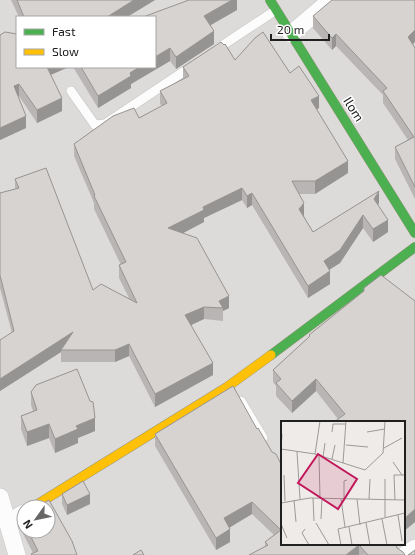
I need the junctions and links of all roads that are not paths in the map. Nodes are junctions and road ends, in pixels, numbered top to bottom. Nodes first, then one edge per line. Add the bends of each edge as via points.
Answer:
1 (270, 0) edge
2 (331, 0) edge
3 (276, 10) junction
4 (291, 34) junction
5 (70, 91) dead end
6 (414, 231) edge
7 (415, 247) edge
8 (231, 384) junction
9 (270, 449) edge
10 (0, 497) edge
11 (46, 499) edge
12 (16, 517) edge
13 (7, 523) junction
14 (415, 548) edge
15 (17, 555) edge
16 (405, 555) edge

1 - 3 street, Ilom
2 - 4 street
3 - 4 street, Ilom
3 - 5 lane via 104,124 95,125
4 - 6 street, Ilom
7 - 8 street
8 - 9 lane
8 - 11 street
10 - 13 street
12 - 13 street
13 - 15 street
14 - 16 street

